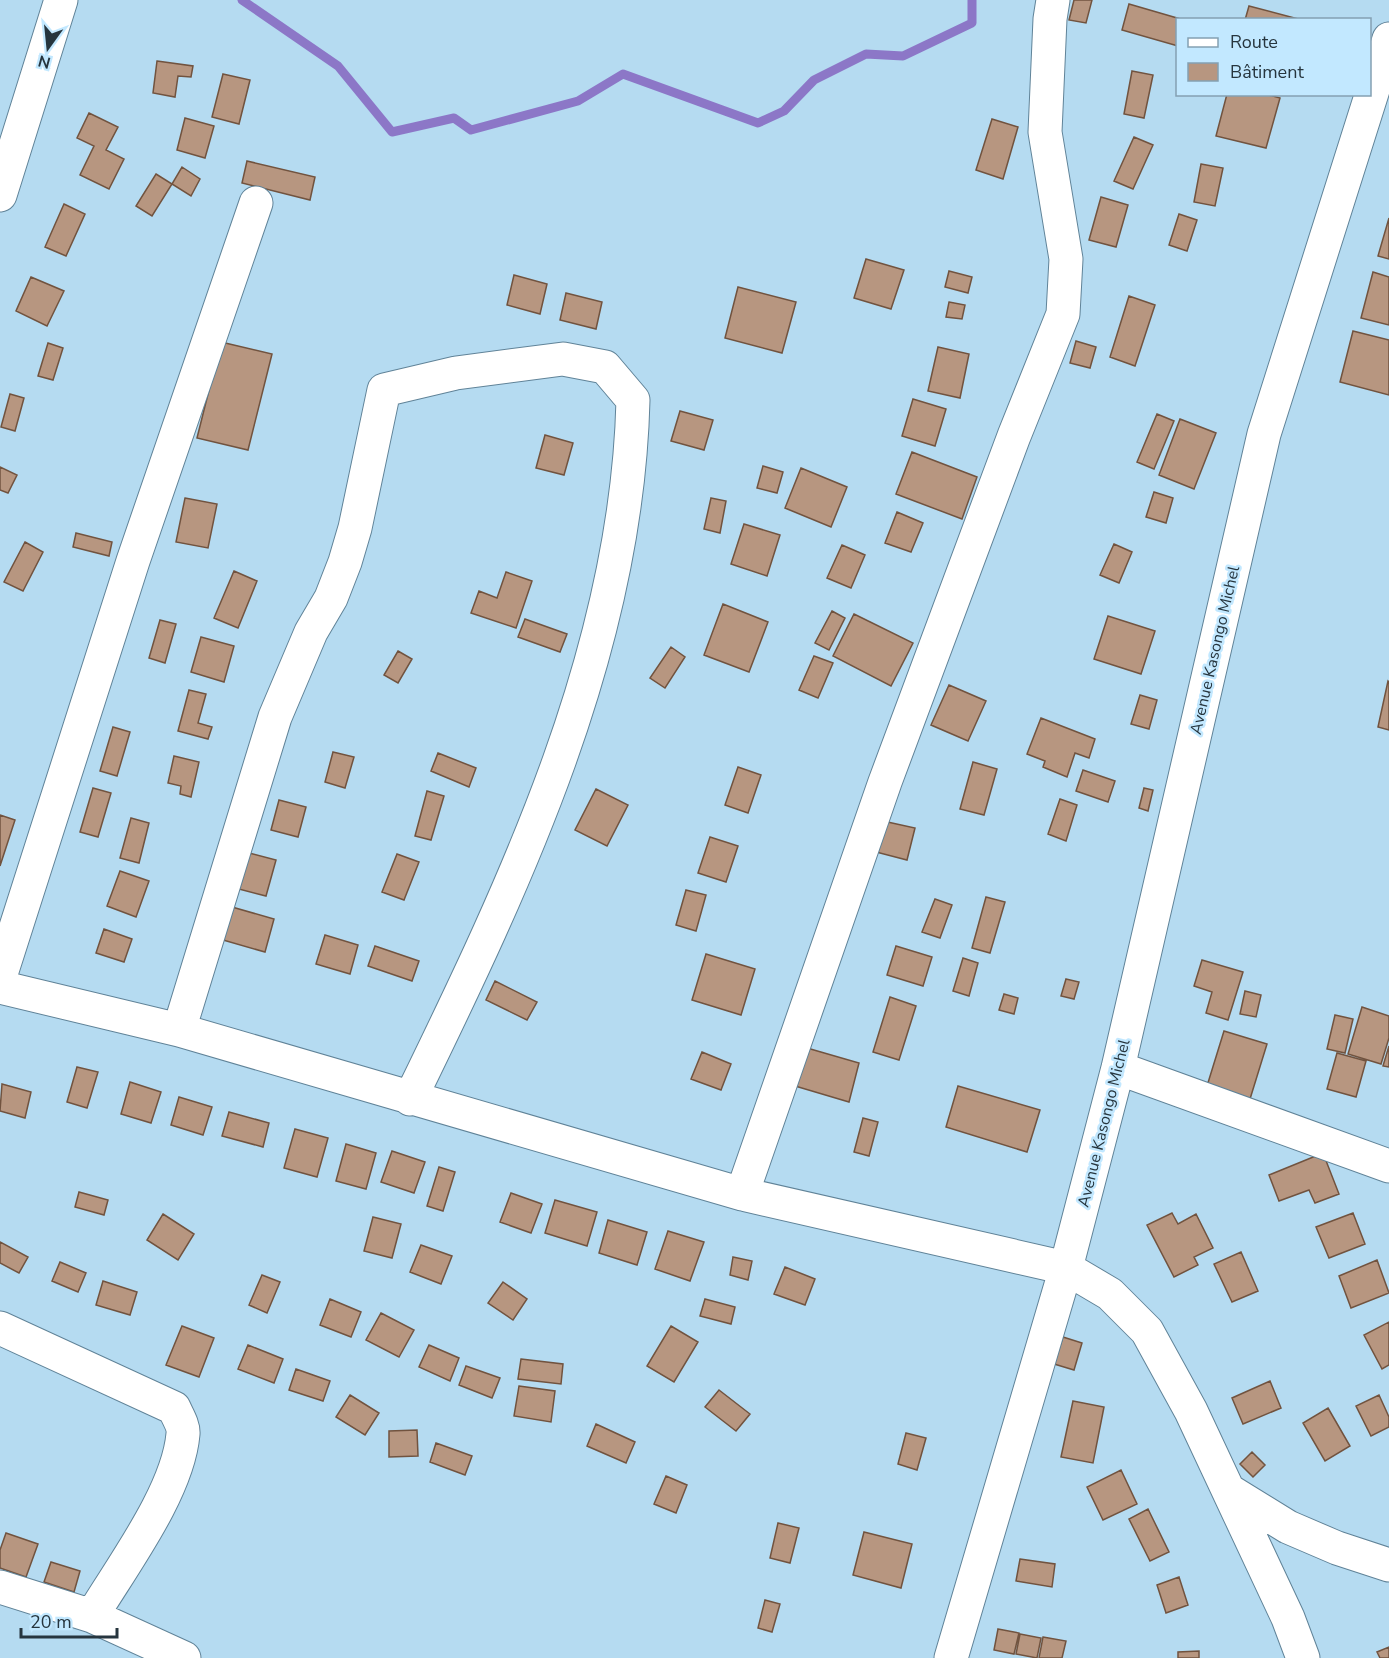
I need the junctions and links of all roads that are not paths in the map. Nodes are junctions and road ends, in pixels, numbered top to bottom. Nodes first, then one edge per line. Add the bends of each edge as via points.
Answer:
1 (61, 0) edge
2 (1053, 0) edge
3 (1389, 39) edge
4 (1371, 96) edge
5 (1371, 96) edge
6 (0, 195) edge
7 (256, 203) dead end
8 (0, 977) edge
9 (0, 987) edge
10 (179, 1030) junction
11 (1118, 1068) junction
12 (410, 1099) junction
13 (1389, 1166) edge
14 (742, 1194) junction
15 (1066, 1268) junction
16 (0, 1328) edge
17 (1228, 1490) junction
18 (1389, 1565) edge
19 (0, 1587) edge
20 (92, 1617) junction
21 (184, 1658) edge
22 (951, 1658) edge
23 (1303, 1658) edge

1 - 6 street
2 - 14 street via 1045,132 1066,259 1063,314 885,782
3 - 4 street, Avenue Kasongo Michel
5 - 11 street, Avenue Kasongo Michel via 1264,434
7 - 8 street via 136,550
9 - 10 street
10 - 12 street
10 - 12 street via 275,717 345,562 384,390 456,373 563,359 605,367 633,400 632,444 618,541 598,636 566,747 482,951
11 - 13 street
11 - 15 street, Avenue Kasongo Michel
12 - 14 street
14 - 15 street
15 - 17 street via 1110,1294 1146,1332 1191,1411
15 - 22 street, Avenue Kasongo Michel
16 - 20 street via 174,1408 184,1431 163,1498
17 - 18 street via 1288,1527
17 - 23 street
19 - 20 street
20 - 21 street

